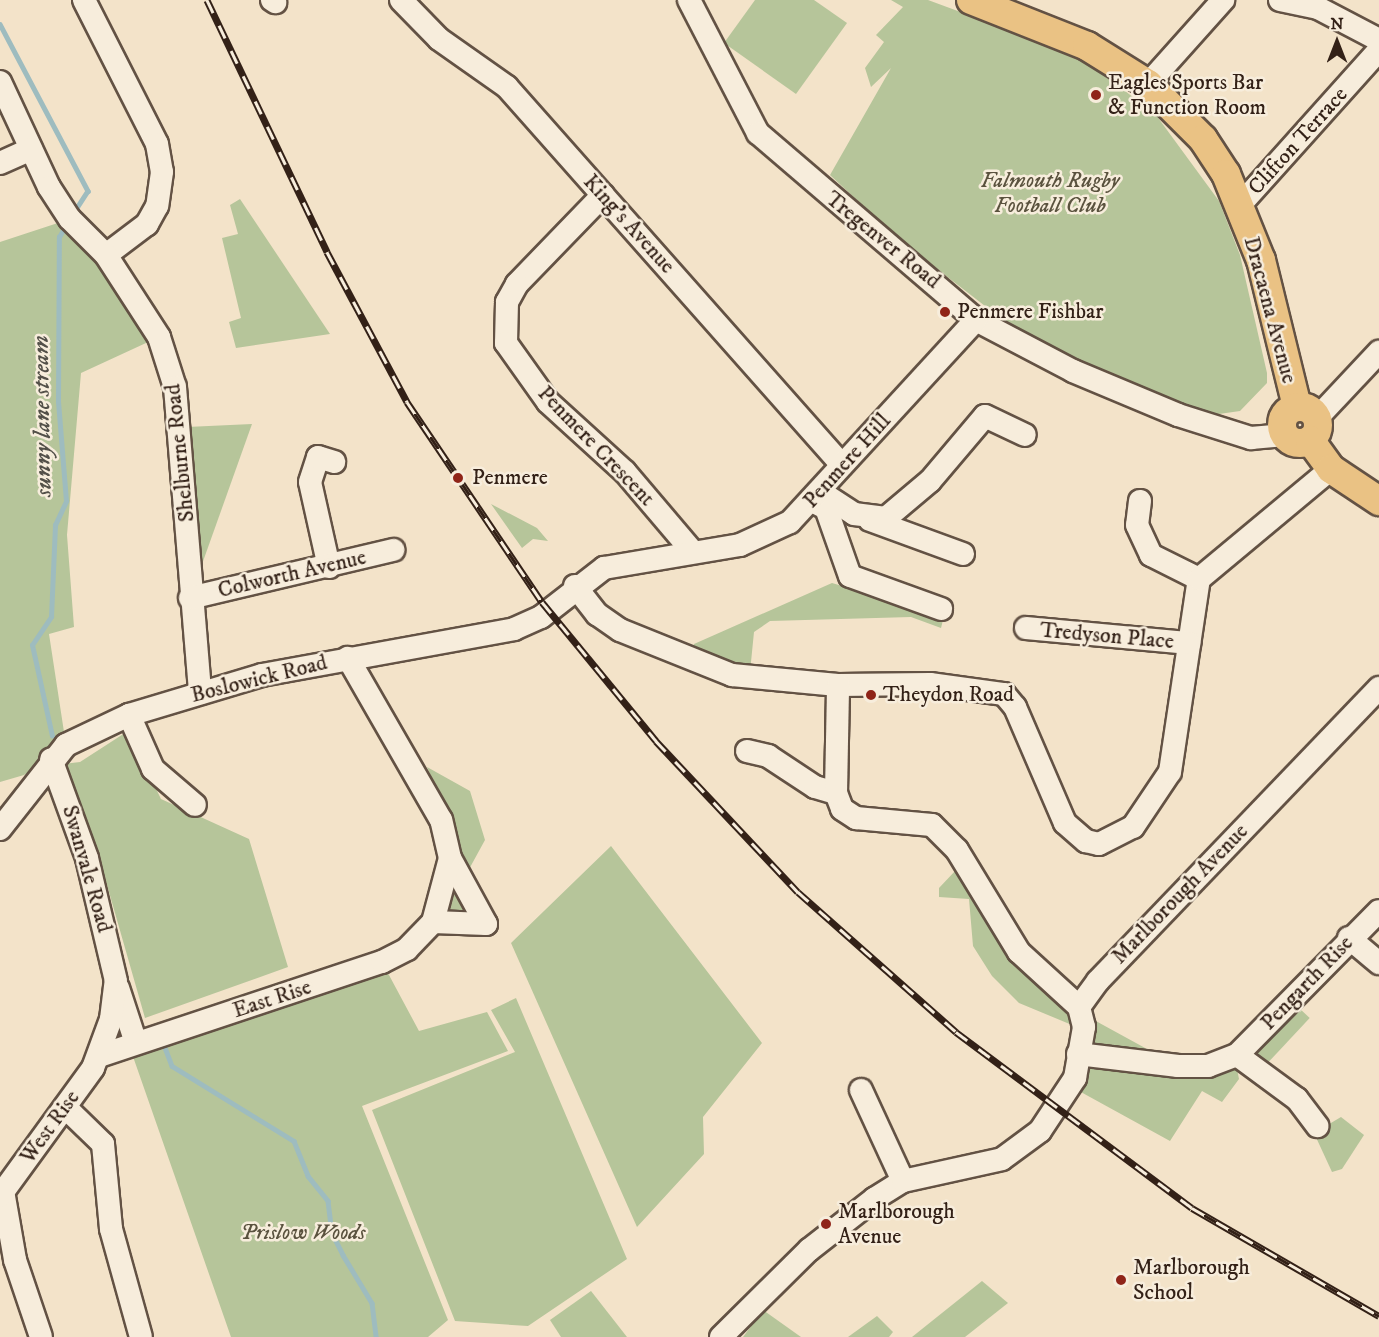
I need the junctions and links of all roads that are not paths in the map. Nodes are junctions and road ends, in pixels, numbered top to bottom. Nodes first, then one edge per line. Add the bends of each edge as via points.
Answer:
1 (84, 0) edge
2 (401, 0) edge
3 (689, 0) edge
4 (971, 0) edge
5 (1223, 0) edge
6 (1280, 0) edge
7 (1379, 40) edge
8 (1379, 50) edge
9 (0, 82) edge
10 (1148, 84) junction
11 (31, 149) junction
12 (0, 163) edge
13 (603, 195) junction
14 (1240, 205) junction
15 (106, 255) junction
16 (976, 320) junction
17 (1379, 352) edge
18 (1302, 425) junction
19 (1025, 435) dead end
20 (334, 462) dead end
21 (842, 465) junction
22 (1331, 469) junction
23 (818, 498) junction
24 (1140, 501) dead end
25 (1379, 501) edge
26 (870, 520) junction
27 (393, 550) dead end
28 (692, 551) junction
29 (963, 554) dead end
30 (329, 567) junction
31 (1199, 579) junction
32 (575, 586) junction
33 (190, 598) junction
34 (557, 603) joint
35 (941, 609) dead end
36 (1026, 628) dead end
37 (1189, 643) junction
38 (348, 658) junction
39 (838, 685) junction
40 (1378, 690) edge
41 (200, 693) junction
42 (129, 715) junction
43 (747, 751) dead end
44 (51, 759) junction
45 (836, 793) junction
46 (195, 805) dead end
47 (0, 829) edge
48 (450, 858) junction
49 (1379, 911) edge
50 (433, 922) junction
51 (1349, 938) junction
52 (1379, 963) edge
53 (116, 981) junction
54 (1079, 1007) junction
55 (136, 1043) junction
56 (1078, 1054) junction
57 (1237, 1055) junction
58 (99, 1056) junction
59 (861, 1090) dead end
60 (65, 1107) junction
61 (1317, 1126) dead end
62 (903, 1182) junction
63 (2, 1194) edge
64 (7, 1257) edge
65 (41, 1337) edge
66 (141, 1337) edge
67 (721, 1337) edge

1 - 15 street via 157,144 162,172 157,206 147,224
2 - 13 street, King's Avenue via 439,39 507,87
3 - 16 street, Tregenver Road via 758,133
4 - 10 main road, Dracaena Avenue via 1087,46
5 - 10 street
6 - 7 street via 1318,8
8 - 14 street, Clifton Terrace
9 - 11 street, Shelburne Road
10 - 14 main road, Dracaena Avenue via 1203,139
11 - 12 street
11 - 15 street, Shelburne Road via 70,219
13 - 21 street, King's Avenue
13 - 28 street, Penmere Crescent via 517,285 503,325 506,343 548,402 625,472
14 - 18 main road, Dracaena Avenue via 1261,260
15 - 33 street, Shelburne Road via 159,337 176,387 186,467
16 - 18 street, Tregenver Road via 1082,375 1178,415 1251,438
16 - 21 street, Penmere Hill
17 - 18 street
18 - 22 main road
19 - 26 street via 985,416 903,508
20 - 30 street via 318,457 310,482
21 - 23 street, Penmere Hill
22 - 25 main road
22 - 31 street
23 - 26 street
23 - 28 street, Penmere Hill via 790,522 740,545
23 - 35 street via 826,508 850,576
24 - 31 street via 1137,525 1151,555
26 - 29 street
27 - 30 street, Colworth Avenue
28 - 32 street, Penmere Hill via 615,564
30 - 33 street, Colworth Avenue
31 - 37 street
32 - 34 street, Penmere Hill
32 - 39 street via 597,614 620,630 680,657 741,677
33 - 41 street, Shelburne Road
34 - 38 street, Boslowick Road via 526,625 490,636
36 - 37 street, Tredyson Place
37 - 39 street via 1170,772 1133,827 1107,843 1086,841 1065,823 1015,707 1004,694 930,684
38 - 41 street, Boslowick Road
38 - 48 street, East Rise via 441,820
39 - 45 street
40 - 54 street, Marlborough Avenue via 1098,981
41 - 42 street, Boslowick Road
42 - 44 street, Boslowick Road via 66,745
42 - 46 street via 153,769
43 - 45 street via 768,756 815,788
44 - 47 street, Boslowick Road
44 - 53 street, Swanvale Road via 87,858
45 - 54 street via 842,809 856,818 926,823 948,838 1020,952
48 - 50 street, East Rise
48 - 50 street, East Rise via 486,924
49 - 51 street, Pengarth Rise
50 - 55 street, East Rise via 407,949 382,962
51 - 52 street
51 - 57 street, Pengarth Rise
53 - 55 street, Swanvale Road
53 - 58 street, Swanvale Road
54 - 56 street via 1084,1027
55 - 58 street, East Rise
56 - 57 street, Pengarth Rise via 1178,1066 1208,1066
56 - 62 street via 1062,1102 1021,1149
57 - 61 street via 1297,1099
58 - 60 street, West Rise
59 - 62 street
60 - 63 street, West Rise
60 - 66 street via 103,1144 111,1229
62 - 67 street via 809,1250
63 - 64 street
64 - 65 street

